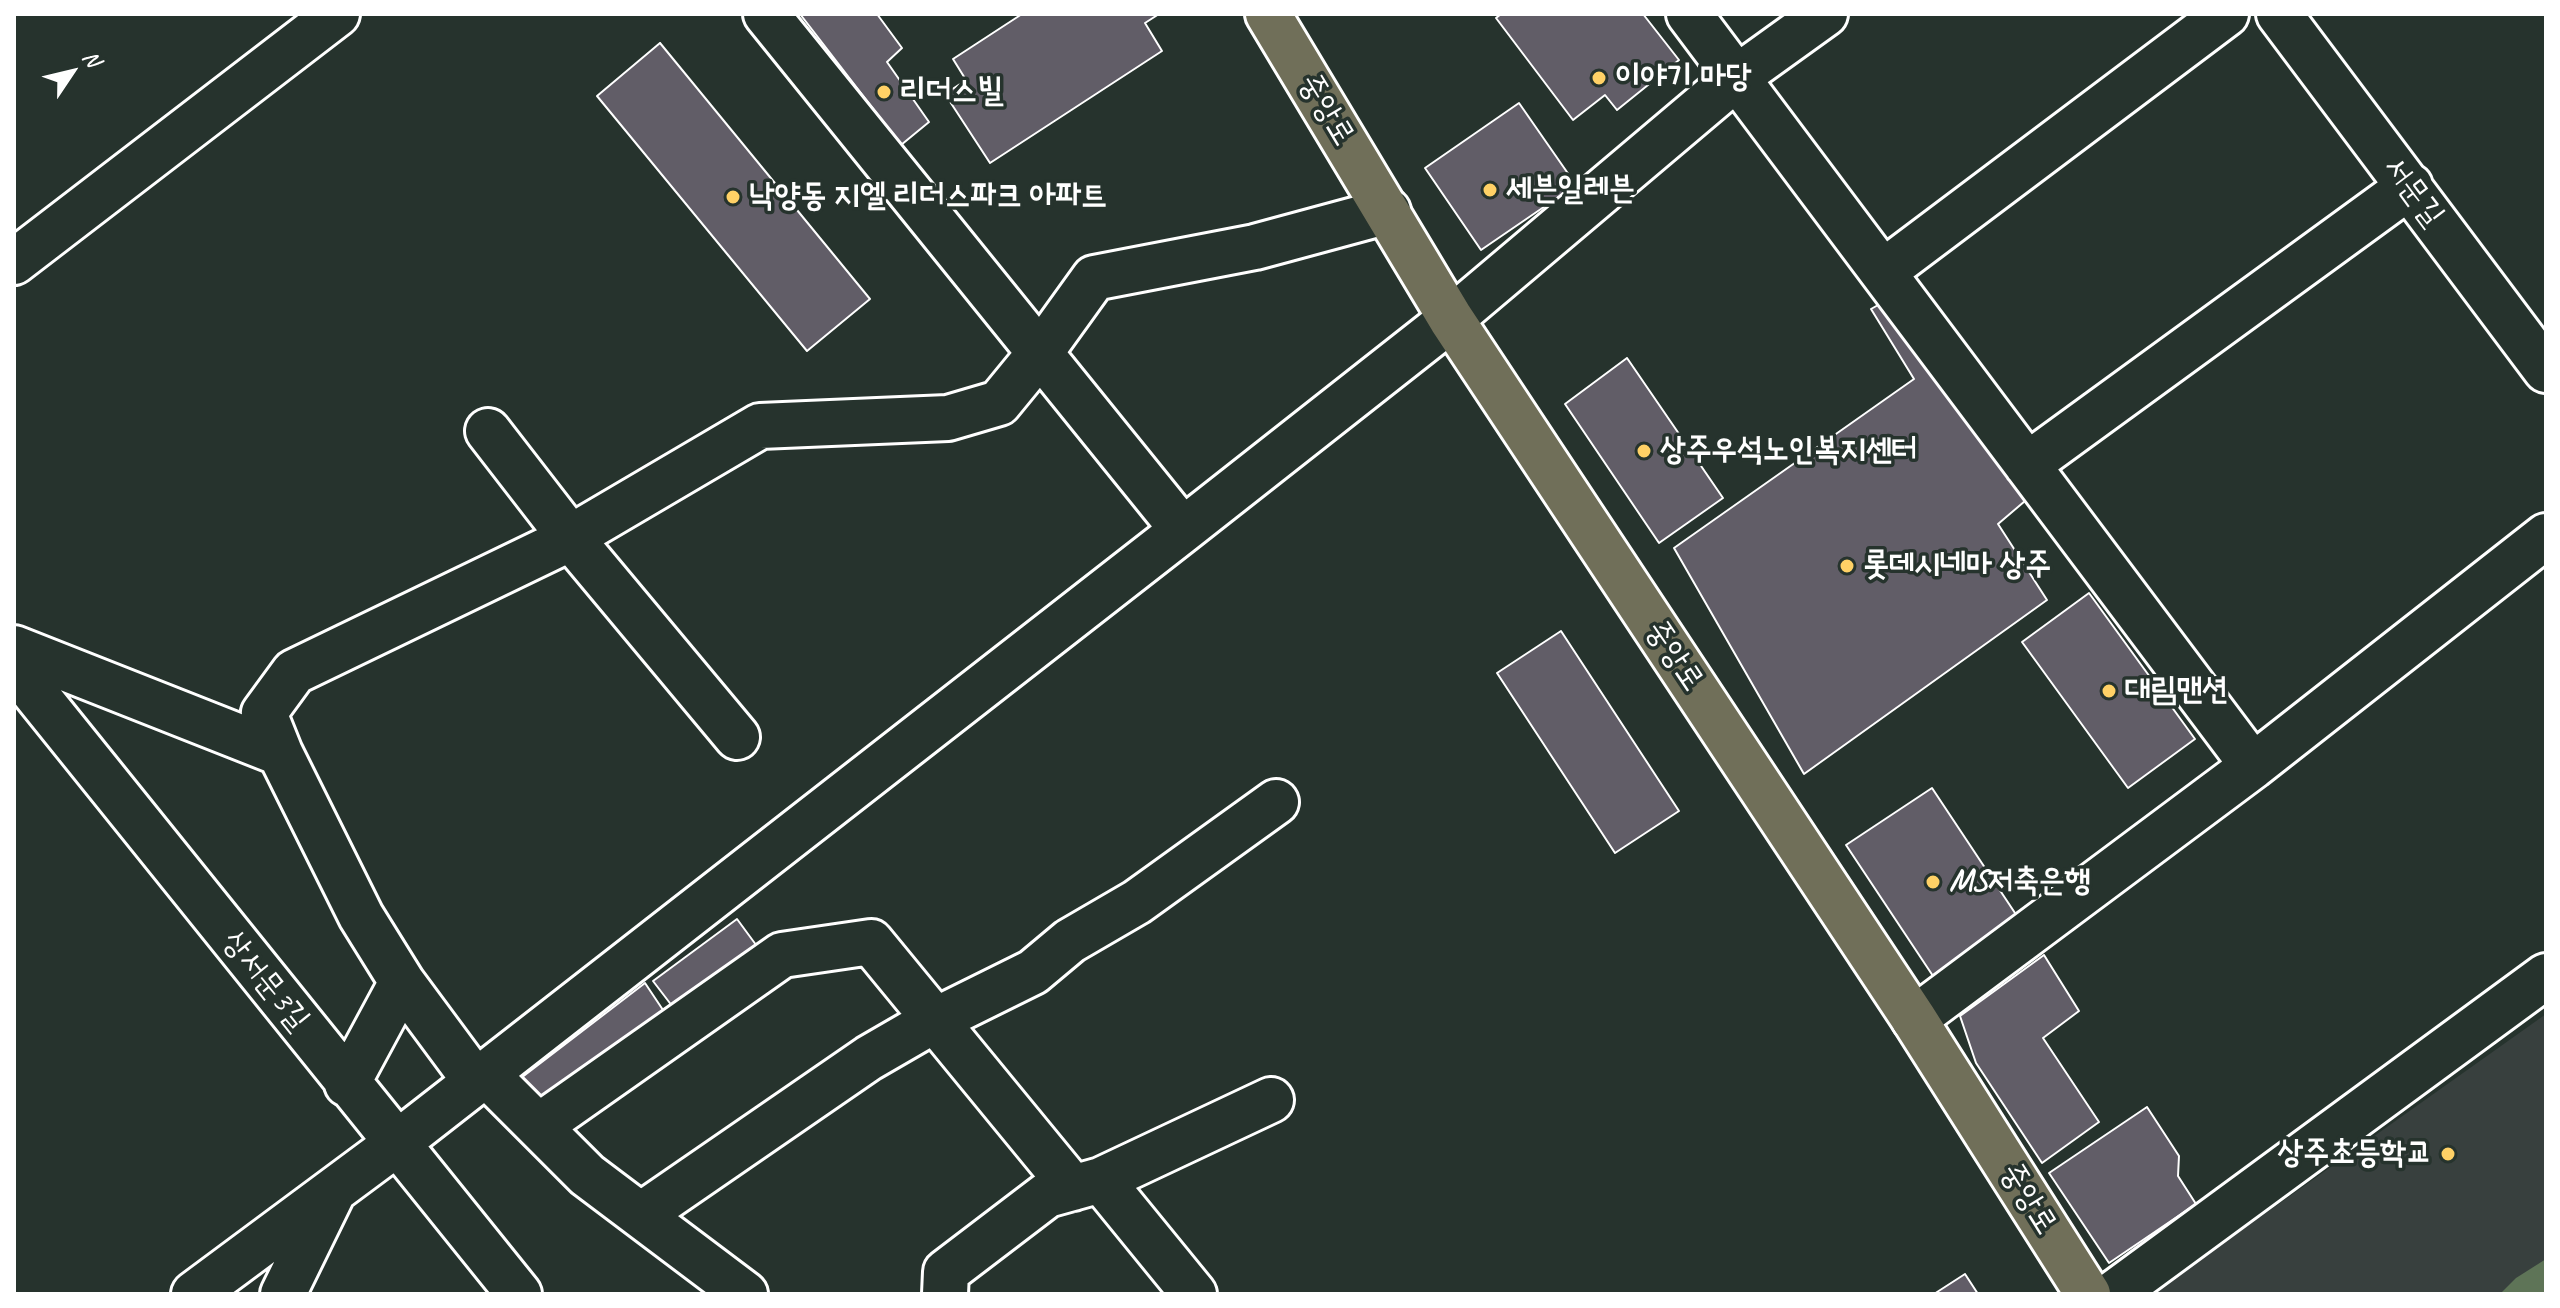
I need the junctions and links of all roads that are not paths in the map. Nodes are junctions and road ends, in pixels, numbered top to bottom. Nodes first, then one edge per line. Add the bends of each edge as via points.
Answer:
1 (337, 14) edge
2 (766, 14) edge
3 (1268, 14) edge
4 (1689, 14) edge
5 (1825, 14) edge
6 (2226, 14) edge
7 (2279, 14) edge
8 (1736, 78) junction
9 (2410, 186) junction
10 (1388, 211) junction
11 (14, 262) edge
12 (1883, 272) junction
13 (1451, 319) junction
14 (1040, 353) junction
15 (2546, 370) edge
16 (488, 431) dead end
17 (2027, 465) junction
18 (1183, 530) junction
19 (2546, 536) edge
20 (570, 537) junction
21 (14, 648) edge
22 (14, 667) edge
23 (737, 737) dead end
24 (280, 753) junction
25 (2253, 766) junction
26 (1276, 802) dead end
27 (2546, 976) edge
28 (402, 982) junction
29 (1914, 1019) junction
30 (936, 1020) junction
31 (481, 1078) junction
32 (347, 1084) junction
33 (1271, 1100) dead end
34 (539, 1126) junction
35 (396, 1144) junction
36 (1087, 1184) junction
37 (333, 1191) junction
38 (641, 1215) junction
39 (194, 1294) edge
40 (283, 1294) edge
41 (519, 1294) edge
42 (745, 1294) edge
43 (945, 1294) edge
44 (1194, 1294) edge
45 (2088, 1294) edge
46 (2113, 1294) edge

1 - 11 street
2 - 14 street
3 - 10 main road, 중앙로
4 - 8 street
5 - 8 street
6 - 12 street
7 - 9 street, 서문길
8 - 12 street
8 - 13 street
9 - 15 street, 서문길
9 - 17 street
10 - 13 main road, 중앙로
10 - 14 street via 1255,247 1094,278
12 - 17 street
13 - 18 street
13 - 29 main road, 중앙로
14 - 18 street
14 - 20 street via 999,403 948,418 760,426
16 - 20 street
17 - 25 street
18 - 31 street
19 - 25 street
20 - 23 street
20 - 24 street via 294,672 264,713
21 - 24 street
22 - 32 street, 상서문3길
24 - 28 street via 361,916
25 - 29 street
26 - 30 street via 1137,902 1070,941 1033,972
27 - 46 street
28 - 31 street
28 - 32 street
29 - 45 main road, 중앙로
30 - 34 street via 871,942 782,955
30 - 36 street
30 - 38 street via 869,1058
31 - 34 street
31 - 35 street
32 - 35 street, 상서문3길
33 - 36 street
34 - 38 street via 587,1175
35 - 37 street
35 - 41 street, 상서문3길
36 - 43 street via 1047,1195 982,1243 946,1272
36 - 44 street
37 - 39 street
37 - 40 street
38 - 42 street

